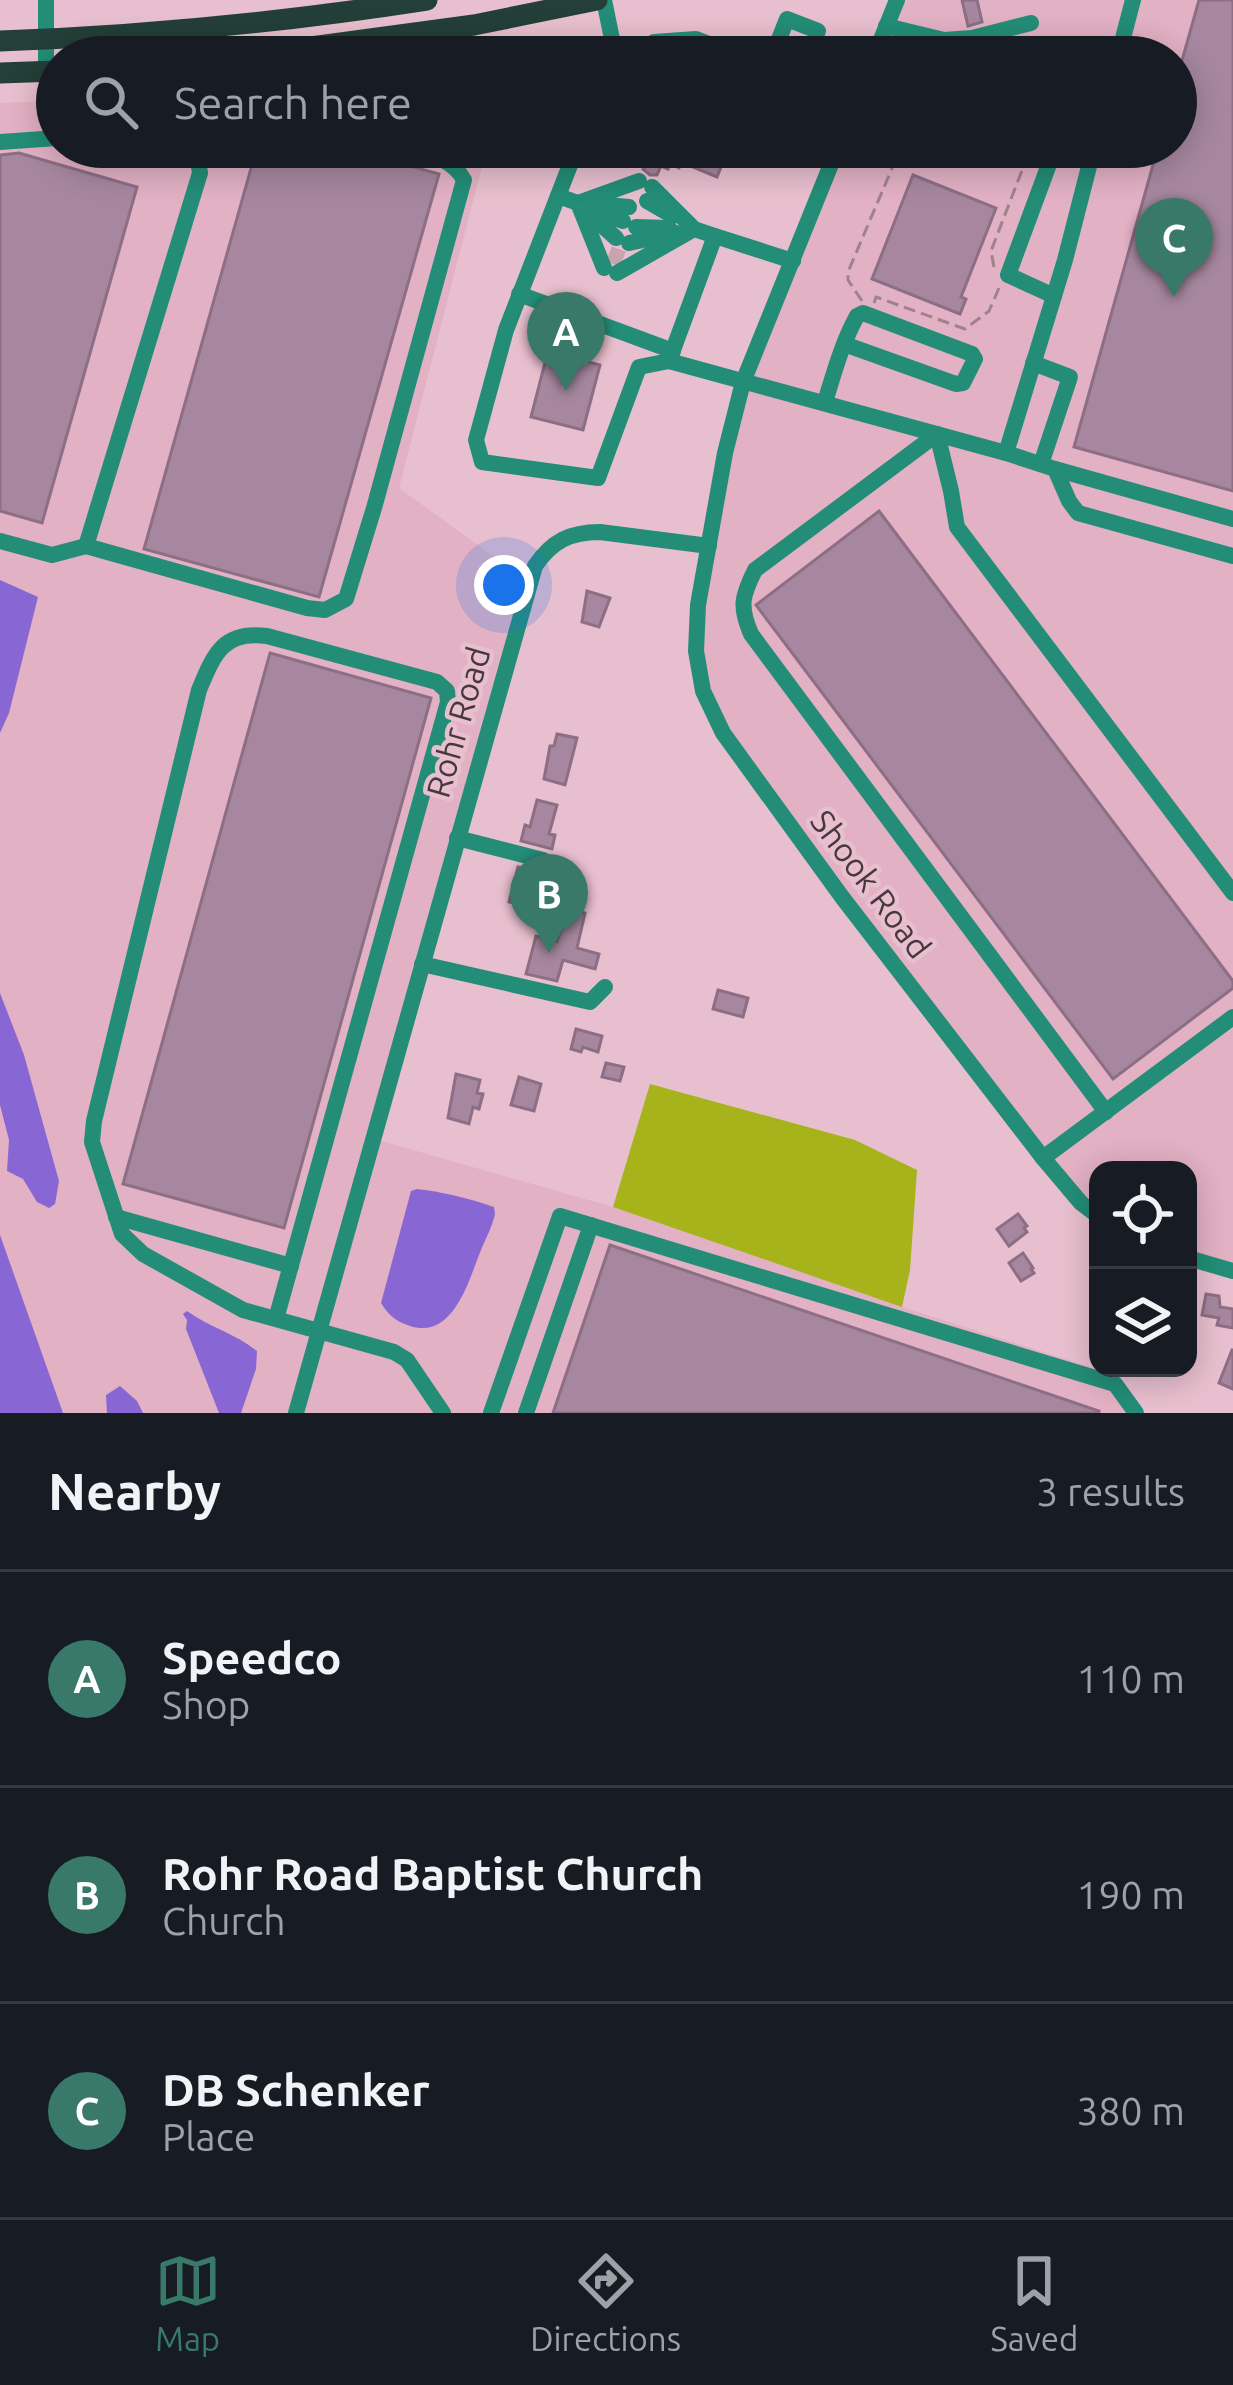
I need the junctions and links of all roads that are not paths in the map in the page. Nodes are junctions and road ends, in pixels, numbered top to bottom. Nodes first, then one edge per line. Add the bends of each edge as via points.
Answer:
1 (46, 0) edge
2 (427, 0) edge
3 (600, 0) edge
4 (897, 0) edge
5 (1133, 0) edge
6 (1030, 23) dead end
7 (886, 26) junction
8 (46, 36) edge
9 (98, 36) edge
10 (392, 36) edge
11 (612, 36) edge
12 (781, 36) edge
13 (816, 36) edge
14 (882, 36) edge
15 (927, 36) edge
16 (980, 36) edge
17 (1124, 36) edge
18 (36, 40) edge
19 (0, 41) edge
20 (36, 72) edge
21 (0, 73) edge
22 (36, 139) edge
23 (0, 142) edge
24 (199, 168) edge
25 (456, 168) edge
26 (569, 168) edge
27 (830, 168) edge
28 (1048, 168) edge
29 (1088, 168) edge
30 (558, 196) junction
31 (578, 203) junction
32 (628, 226) junction
33 (694, 229) junction
34 (715, 236) junction
35 (793, 261) junction
36 (519, 294) junction
37 (1054, 296) junction
38 (844, 344) junction
39 (671, 356) junction
40 (1033, 363) junction
41 (743, 382) junction
42 (825, 403) junction
43 (937, 434) junction
44 (1006, 453) junction
45 (1048, 467) junction
46 (1233, 519) edge
47 (0, 542) edge
48 (86, 546) junction
49 (709, 546) junction
50 (1233, 556) edge
51 (457, 838) junction
52 (1233, 893) edge
53 (556, 904) dead end
54 (422, 964) junction
55 (605, 987) dead end
56 (1233, 1017) edge
57 (1106, 1112) junction
58 (1043, 1158) junction
59 (1089, 1209) edge
60 (116, 1216) junction
61 (591, 1225) junction
62 (1197, 1261) edge
63 (291, 1266) junction
64 (1233, 1271) edge
65 (276, 1319) junction
66 (319, 1330) junction
67 (296, 1413) edge
68 (443, 1413) edge
69 (491, 1413) edge
70 (526, 1413) edge
71 (1136, 1413) edge

1 - 8 street
2 - 9 main road
3 - 10 main road
3 - 11 street
4 - 7 street
5 - 17 street
6 - 16 street
7 - 14 street
7 - 15 street
12 - 13 street via 787,20
18 - 19 main road
20 - 21 main road
22 - 23 street
24 - 48 street
25 - 48 street via 464,180 346,599 308,608
26 - 30 street
27 - 35 street
28 - 37 street via 1008,275
29 - 37 street
30 - 31 street
30 - 36 street
31 - 32 street
31 - 32 street
31 - 32 street
32 - 33 street
32 - 33 street
32 - 33 street
32 - 33 street
33 - 34 street
34 - 35 street
34 - 39 street
35 - 41 street
36 - 39 street
36 - 39 street via 476,440 482,461 598,478 639,367
37 - 40 street
38 - 38 street via 956,384 975,358 863,314
38 - 42 street
39 - 41 street
40 - 44 street
40 - 45 street via 1070,376
41 - 42 street
41 - 49 street
42 - 43 street
43 - 44 street
43 - 52 street via 957,527
43 - 57 street via 754,570 743,615
44 - 45 street
45 - 46 street
45 - 50 street via 1078,513
47 - 48 street via 52,555
49 - 51 street, Rohr Road via 583,532 543,554
49 - 58 street, Shook Road via 696,663 723,733
51 - 53 street via 543,860 560,879
51 - 54 street, Rohr Road
54 - 55 street via 590,1002
54 - 66 street, Rohr Road
56 - 57 street
57 - 58 street
58 - 59 street, Shook Road
60 - 63 street
60 - 63 street via 92,1142 94,1121 212,658 248,634 437,682 448,702
60 - 65 street via 143,1254 243,1310
61 - 69 street via 560,1216
61 - 70 street
61 - 71 street via 1115,1384
62 - 64 street
63 - 65 street
65 - 66 street
66 - 67 street, Rohr Road
66 - 68 street via 407,1360

